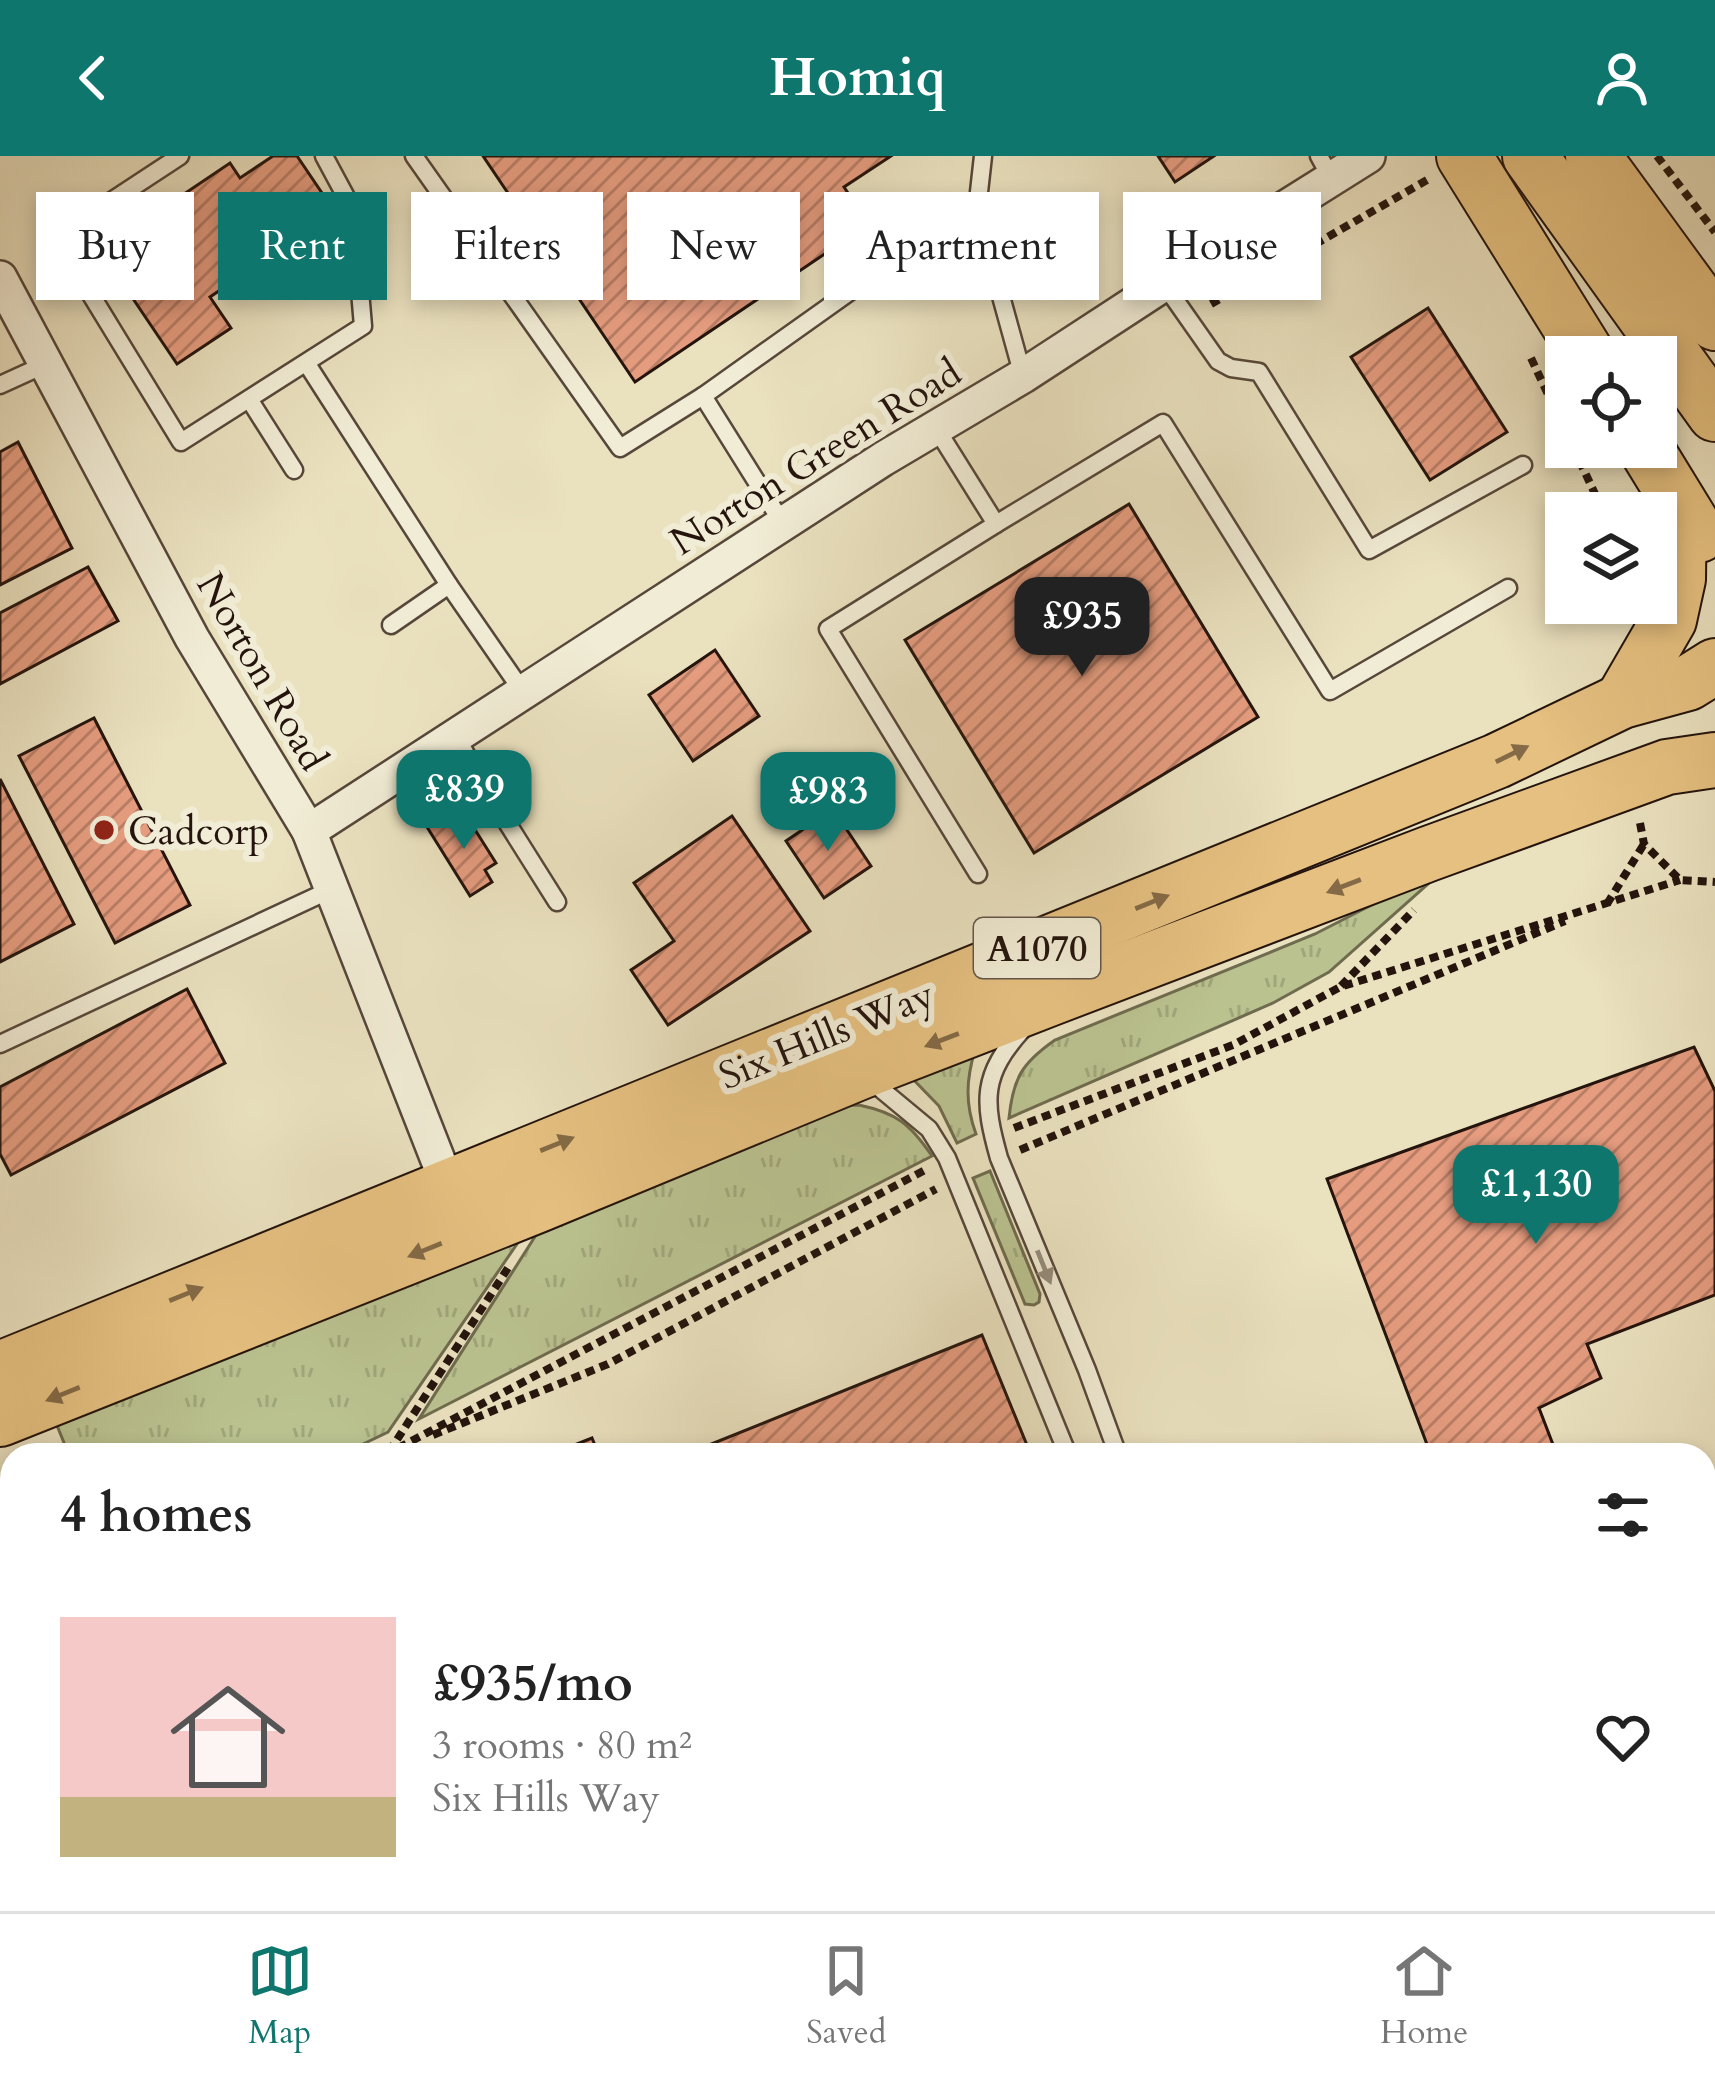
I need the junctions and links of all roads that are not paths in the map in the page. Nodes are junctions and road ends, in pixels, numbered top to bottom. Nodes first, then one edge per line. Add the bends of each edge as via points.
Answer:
1 (180, 156) edge
2 (325, 156) edge
3 (414, 156) edge
4 (983, 156) edge
5 (1368, 156) edge
6 (1530, 156) edge
7 (1593, 156) edge
8 (1453, 164) edge
9 (1325, 167) edge
10 (1291, 192) edge
11 (0, 278) edge
12 (838, 300) edge
13 (1139, 300) edge
14 (1175, 300) edge
15 (1715, 323) edge
16 (1573, 336) edge
17 (46, 364) junction
18 (307, 364) junction
19 (1023, 376) junction
20 (0, 385) edge
21 (703, 395) junction
22 (249, 399) junction
23 (1715, 414) edge
24 (936, 428) junction
25 (1523, 465) dead end
26 (1658, 468) edge
27 (294, 470) dead end
28 (1679, 503) junction
29 (783, 524) junction
30 (996, 524) junction
31 (1715, 563) edge
32 (449, 585) junction
33 (1508, 588) dead end
34 (392, 625) dead end
35 (1715, 667) edge
36 (523, 692) junction
37 (1622, 700) junction
38 (456, 736) junction
39 (1715, 760) edge
40 (309, 831) junction
41 (978, 874) dead end
42 (332, 889) junction
43 (557, 902) dead end
44 (1051, 998) junction
45 (0, 1044) edge
46 (860, 1072) junction
47 (449, 1188) junction
48 (0, 1369) edge
49 (0, 1419) edge
50 (1063, 1443) edge
51 (1114, 1443) edge

1 - 22 lane via 110,202 88,235 85,285 181,442
2 - 18 lane via 353,210 363,326
3 - 21 lane via 620,448
4 - 19 lane via 979,193
5 - 9 street, Norton Green Road
6 - 23 main road
7 - 15 main road
8 - 16 main road
9 - 10 street, Norton Green Road
11 - 17 street, Norton Road
12 - 21 lane
13 - 19 street, Norton Green Road
14 - 25 lane via 1219,361 1258,372 1369,550
17 - 20 lane
17 - 40 street, Norton Road via 192,638
18 - 22 lane
18 - 32 lane
19 - 24 street, Norton Green Road
21 - 29 lane
22 - 27 lane
24 - 29 street, Norton Green Road
24 - 30 lane
26 - 28 main road
28 - 31 main road
28 - 37 main road via 1669,620
29 - 36 street, Norton Green Road
30 - 33 lane via 1163,423 1330,691
30 - 41 lane via 828,629
32 - 34 lane
32 - 36 lane
35 - 37 main road, Six Hills Way / A1070 via 1688,683
36 - 38 street, Norton Green Road
47 -> 37 main road, Six Hills Way / A1070 via 1497,761
38 - 40 street, Norton Green Road
38 - 43 lane
39 -> 44 main road, Six Hills Way / A1070 via 1667,766
40 - 42 street, Norton Road
42 - 45 lane
42 - 47 street, Norton Road
44 -> 46 main road, Six Hills Way / A1070
44 -> 51 lane via 1002,1052 986,1096 999,1158
46 -> 49 main road, Six Hills Way / A1070
46 - 50 lane via 929,1129 947,1158
48 -> 47 main road, Six Hills Way / A1070

